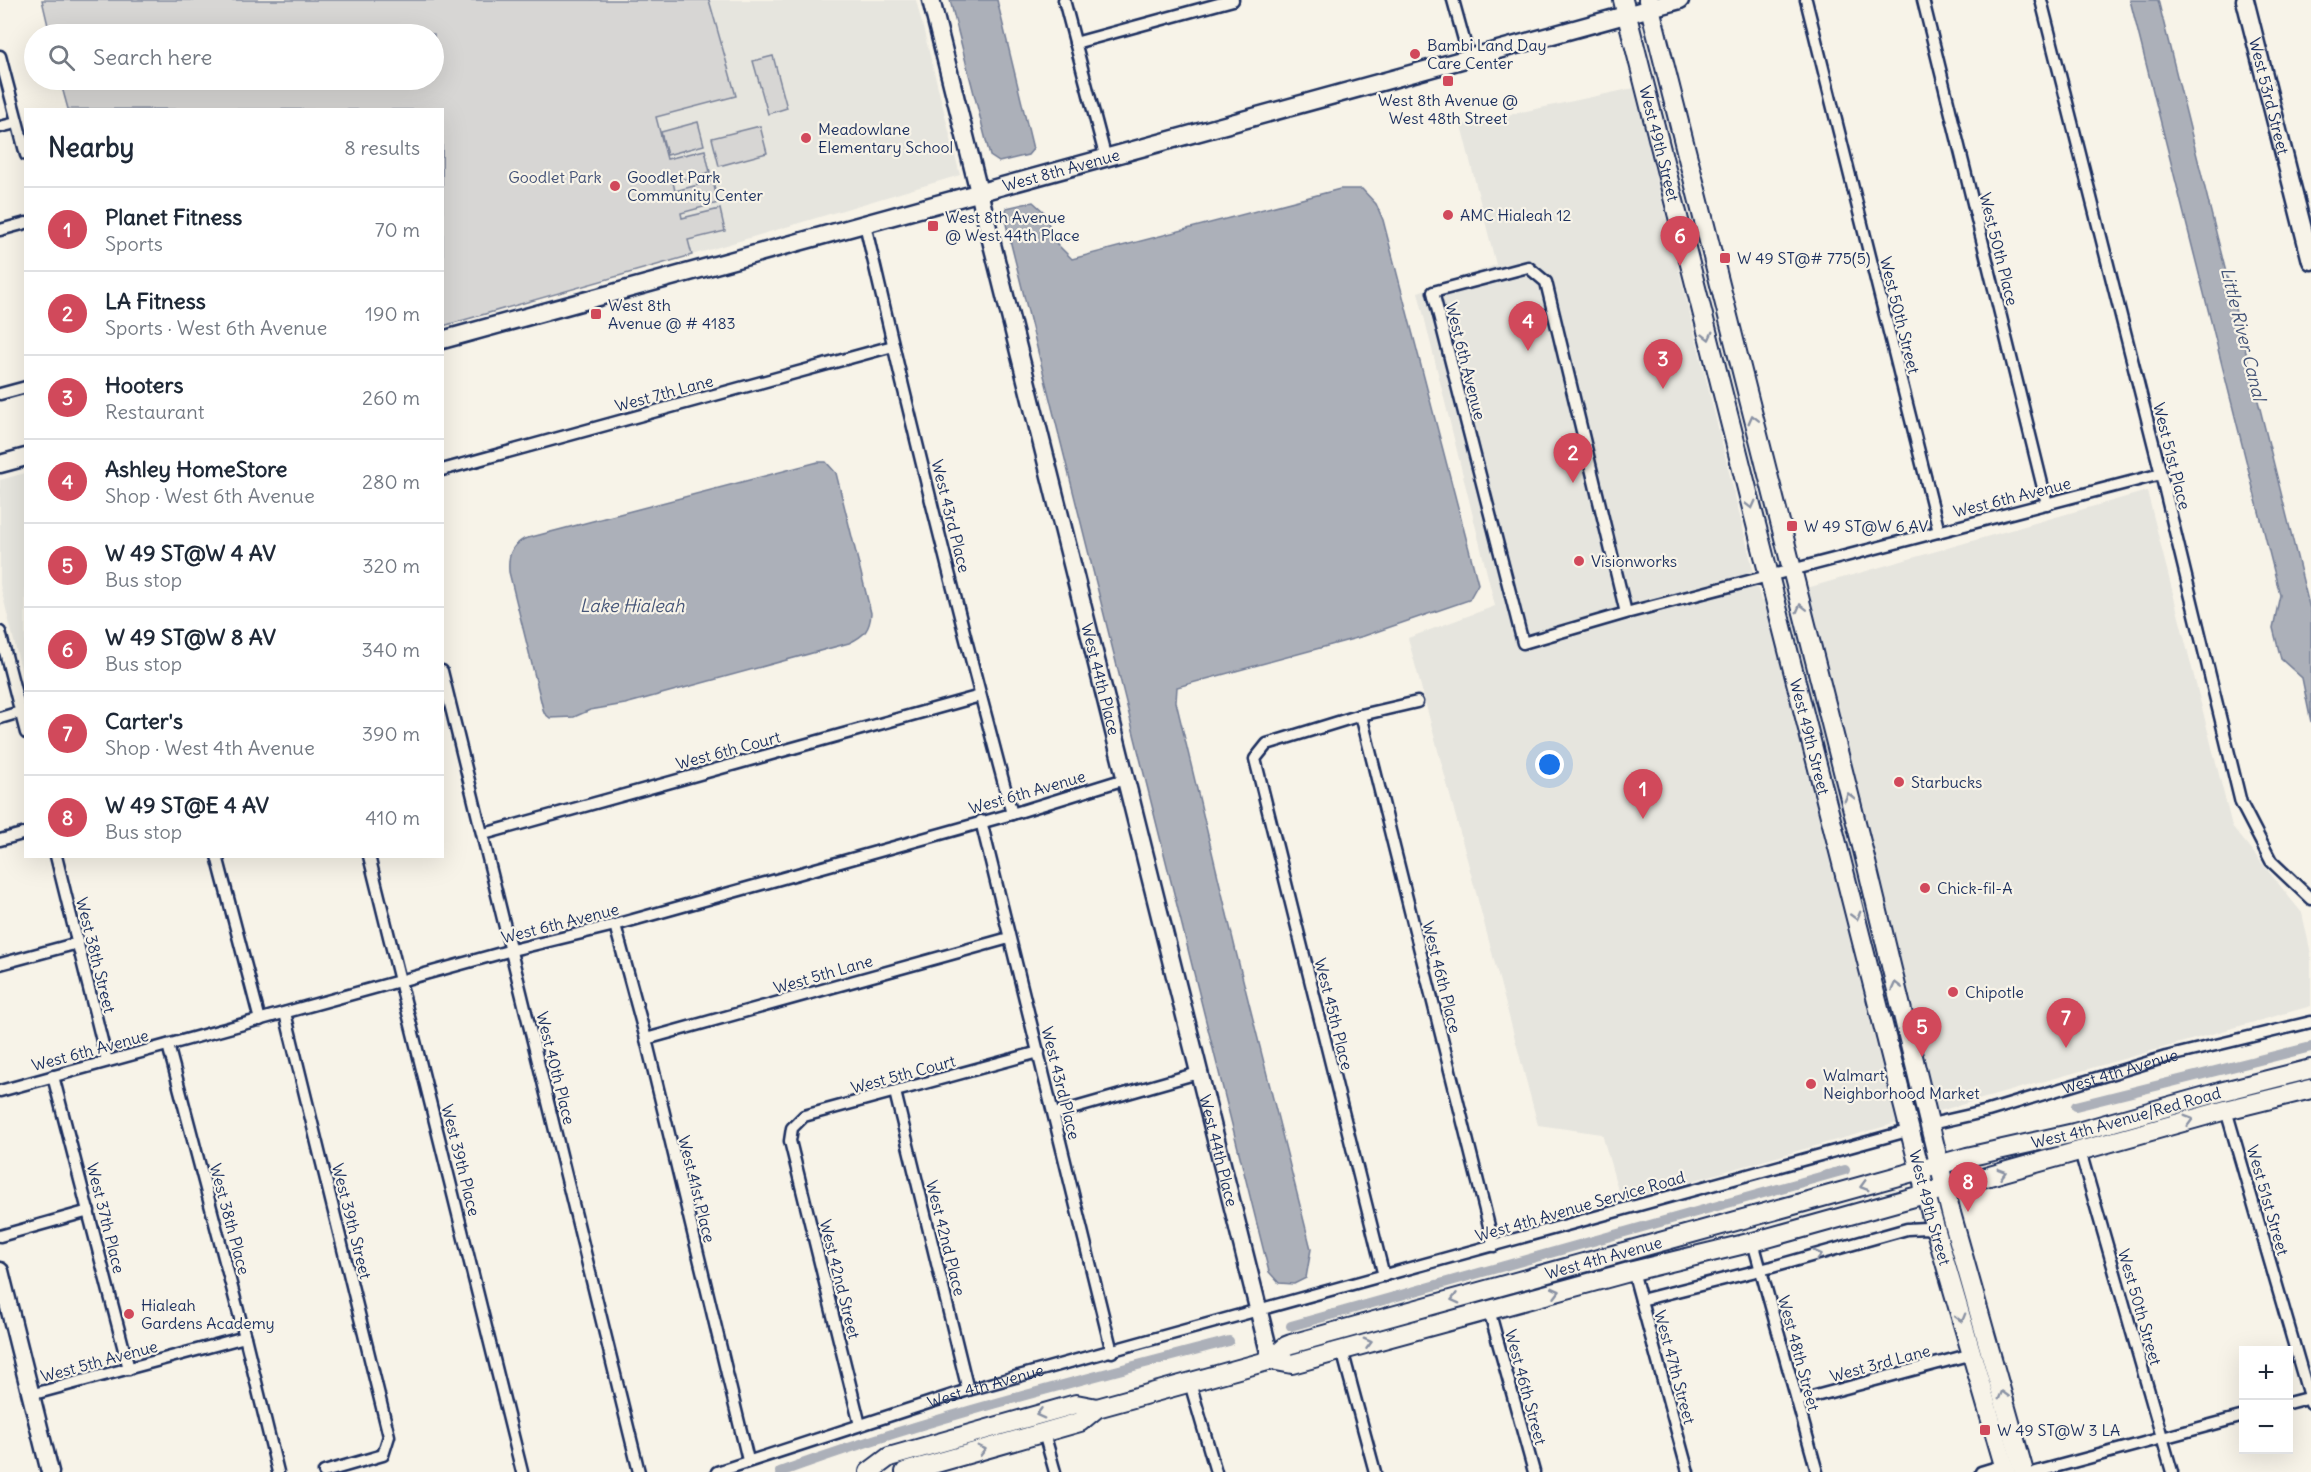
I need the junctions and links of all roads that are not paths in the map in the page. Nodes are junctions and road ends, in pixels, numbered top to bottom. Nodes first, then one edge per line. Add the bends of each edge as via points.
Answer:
1 (931, 0) edge
2 (1064, 0) edge
3 (1233, 0) edge
4 (1453, 0) edge
5 (1680, 0) edge
6 (1806, 0) edge
7 (1923, 0) edge
8 (2041, 0) edge
9 (2245, 0) edge
10 (1649, 4) edge
11 (1625, 7) edge
12 (1075, 43) junction
13 (0, 56) edge
14 (1469, 58) junction
15 (16, 123) junction
16 (0, 127) edge
17 (24, 149) edge
18 (1106, 159) junction
19 (979, 193) junction
20 (24, 224) edge
21 (865, 224) junction
22 (0, 230) edge
23 (1685, 244) junction
24 (2311, 261) edge
25 (1724, 301) junction
26 (1701, 307) junction
27 (444, 339) edge
28 (893, 346) junction
29 (1740, 365) junction
30 (24, 388) edge
31 (0, 394) edge
32 (24, 458) edge
33 (0, 465) edge
34 (444, 469) edge
35 (2161, 474) junction
36 (2047, 504) junction
37 (1939, 532) junction
38 (1791, 570) junction
39 (1769, 576) junction
40 (1626, 613) junction
41 (0, 632) edge
42 (444, 679) edge
43 (980, 696) junction
44 (1417, 702) dead end
45 (20, 712) junction
46 (1362, 715) junction
47 (0, 718) edge
48 (24, 726) edge
49 (1125, 779) junction
50 (1012, 814) junction
51 (981, 821) junction
52 (24, 834) edge
53 (483, 834) junction
54 (0, 840) edge
55 (57, 858) edge
56 (218, 858) edge
57 (370, 858) edge
58 (2311, 899) edge
59 (615, 925) junction
60 (1009, 938) junction
61 (78, 943) junction
62 (512, 950) junction
63 (0, 964) edge
64 (401, 981) junction
65 (285, 1013) junction
66 (260, 1020) junction
67 (2311, 1022) edge
68 (646, 1039) junction
69 (168, 1045) junction
70 (1039, 1052) junction
71 (107, 1061) junction
72 (2310, 1069) edge
73 (1198, 1072) junction
74 (53, 1076) junction
75 (2311, 1089) edge
76 (0, 1091) edge
77 (896, 1092) junction
78 (2226, 1110) junction
79 (1054, 1114) junction
80 (1931, 1124) junction
81 (1911, 1130) junction
82 (790, 1141) joint
83 (2080, 1151) junction
84 (1940, 1165) junction
85 (1921, 1170) junction
86 (1946, 1189) junction
87 (1926, 1195) junction
88 (90, 1211) junction
89 (1937, 1233) junction
90 (0, 1236) edge
91 (1753, 1242) junction
92 (1653, 1244) junction
93 (1494, 1246) junction
94 (1761, 1269) junction
95 (0, 1271) edge
96 (1633, 1271) junction
97 (1384, 1276) junction
98 (1507, 1285) junction
99 (1641, 1300) junction
100 (1489, 1310) junction
101 (1258, 1312) junction
102 (245, 1337) junction
103 (1342, 1350) junction
104 (1112, 1352) junction
105 (1971, 1354) junction
106 (1271, 1360) junction
107 (129, 1369) junction
108 (1190, 1383) junction
109 (968, 1390) junction
110 (30, 1395) junction
111 (2310, 1399) edge
112 (1797, 1401) junction
113 (2293, 1402) edge
114 (1097, 1408) junction
115 (2239, 1417) edge
116 (860, 1425) junction
117 (1044, 1433) junction
118 (2162, 1439) junction
119 (748, 1460) junction
120 (2009, 1470) edge
121 (50, 1472) edge
122 (278, 1472) edge
123 (324, 1472) edge
124 (522, 1472) edge
125 (639, 1472) edge
126 (717, 1472) edge
127 (870, 1472) edge
128 (905, 1472) edge
129 (1055, 1472) edge
130 (1216, 1472) edge
131 (1375, 1472) edge
132 (1534, 1472) edge
133 (1688, 1472) edge
134 (1817, 1472) edge
135 (1981, 1472) edge
136 (2024, 1472) edge
137 (2036, 1472) edge
138 (2172, 1472) edge

1 - 19 street, West 44th Place
2 - 12 street
3 - 12 street
4 - 14 street
5 - 10 street, West 8th Avenue
6 - 37 street, West 50th Street
7 - 36 street, West 50th Place
8 - 35 street, West 51st Place
9 - 24 street, West 53rd Street
10 - 11 street, West 8th Avenue
10 - 25 main road, West 49th Street
11 - 14 street, West 8th Avenue
11 - 23 main road, West 49th Street
12 - 18 street
13 - 15 street
14 - 18 street, West 8th Avenue
15 - 16 street
15 - 17 street
18 - 19 street, West 8th Avenue
19 - 21 street, West 8th Avenue
19 - 49 street, West 44th Place
20 - 22 street
21 - 27 street, West 8th Avenue
21 - 28 street, West 43rd Place
23 - 25 main road via 1704,286
23 - 26 main road, West 49th Street
25 - 29 main road, West 49th Street
26 - 29 main road via 1720,315
26 -> 39 main road, West 49th Street
28 - 34 street, West 7th Lane
28 - 43 street, West 43rd Place
38 -> 29 main road, West 49th Street
30 - 31 street
32 - 33 street
35 - 36 street, West 6th Avenue
35 - 58 street, West 51st Place via 2241,803 2271,861
36 - 37 street, West 6th Avenue
37 - 38 street, West 6th Avenue
38 - 39 street, West 6th Avenue
80 -> 38 main road, West 49th Street
39 - 40 street, West 6th Avenue
39 -> 81 main road, West 49th Street
40 - 40 street, West 6th Avenue via 1523,643 1433,292 1528,267 1546,282
41 - 45 street
42 - 53 street, West 40th Place
43 - 50 street, West 43rd Place
43 - 53 street, West 6th Court
44 - 46 street
45 - 47 street
45 - 48 street
46 - 93 street, West 46th Place
46 - 97 street, West 45th Place via 1267,744 1255,759
49 - 50 street, West 6th Avenue
49 - 73 street, West 44th Place
50 - 51 street, West 6th Avenue
51 - 59 street, West 6th Avenue
51 - 60 street, West 43rd Place
52 - 54 street
53 - 62 street, West 40th Place
55 - 61 street, West 38th Street
56 - 66 street
57 - 64 street, West 39th Place
59 - 62 street, West 6th Avenue
59 - 68 street, West 41st Place
60 - 68 street, West 5th Lane
60 - 70 street, West 43rd Place
61 - 63 street
61 - 71 street, West 38th Street
62 - 64 street, West 6th Avenue
62 - 125 street, West 40th Place
64 - 65 street, West 6th Avenue
64 - 124 street, West 39th Place
65 - 66 street, West 6th Avenue
65 - 123 street, West 39th Street via 389,1436 383,1455
66 - 69 street, West 6th Avenue
67 - 80 street, West 4th Avenue via 2166,1057
68 - 119 street, West 41st Place
69 - 71 street, West 6th Avenue
69 - 102 street, West 38th Place
70 - 77 street, West 5th Court
70 - 79 street, West 43rd Place
71 - 74 street, West 6th Avenue
72 - 78 main road via 2294,1080 2243,1094
72 - 84 main road, West 4th Avenue/Red Road
73 - 79 street
73 - 101 street, West 44th Place
74 - 76 street, West 6th Avenue
74 - 88 street, West 37th Place
75 - 78 main road, West 4th Avenue/Red Road
77 - 82 street, West 5th Court via 804,1116 792,1128
77 - 109 street, West 42nd Place
83 -> 78 main road, West 4th Avenue/Red Road
78 - 111 street, West 51st Street
79 - 104 street, West 43rd Place
80 - 84 main road, West 49th Street
81 - 85 main road, West 49th Street
81 - 93 street, West 4th Avenue Service Road
82 - 116 street, West 42nd Street
86 -> 83 main road, West 4th Avenue/Red Road
83 - 118 street, West 50th Street
84 - 85 main road, West 4th Avenue
84 - 86 main road, West 49th Street
85 - 87 main road, West 49th Street
85 -> 92 main road, West 4th Avenue
86 - 87 main road, West 4th Avenue
136 -> 86 main road, West 49th Street
87 - 89 main road, West 49th Street
87 - 91 main road, West 4th Avenue
88 - 90 street
88 - 107 street, West 37th Place
94 -> 89 street via 1907,1229 1926,1228
89 -> 105 main road, West 49th Street
91 - 94 street, West 48th Street
91 - 96 main road, West 4th Avenue
92 - 96 main road via 1641,1253
92 - 98 main road, West 4th Avenue
93 - 97 street, West 4th Avenue Service Road
94 - 99 street
94 - 112 street, West 48th Street
95 - 110 street
96 - 99 street, West 47th Street
100 -> 96 main road, West 4th Avenue
97 - 101 street, West 4th Avenue Service Road
98 - 100 main road via 1495,1294
98 -> 106 main road, West 4th Avenue via 1286,1346
99 - 133 street, West 47th Street
103 -> 100 main road, West 4th Avenue
100 - 132 street, West 46th Street
101 - 104 street, West 4th Avenue
101 - 106 street, West 44th Place
102 - 107 street, West 5th Avenue
102 - 122 street, West 38th Place
103 - 106 main road, West 4th Avenue via 1292,1364
103 - 131 street
104 - 109 street, West 4th Avenue
105 - 112 street, West 3rd Lane
105 - 120 main road, West 49th Street
106 - 108 main road, West 4th Avenue
107 - 110 street, West 5th Avenue
108 - 114 main road, West 4th Avenue
108 - 130 street
109 - 116 street, West 4th Avenue
110 - 121 street
111 - 113 street
112 - 134 street, West 48th Street
114 - 117 main road, West 4th Avenue via 1080,1422
114 -> 127 main road, West 4th Avenue via 1076,1404 941,1441 889,1457
115 - 118 street
116 - 119 street, West 4th Avenue
128 -> 117 main road, West 4th Avenue
117 - 129 street
118 - 137 street
118 - 138 street, West 50th Street
119 - 126 street, West 4th Avenue
120 - 135 street

